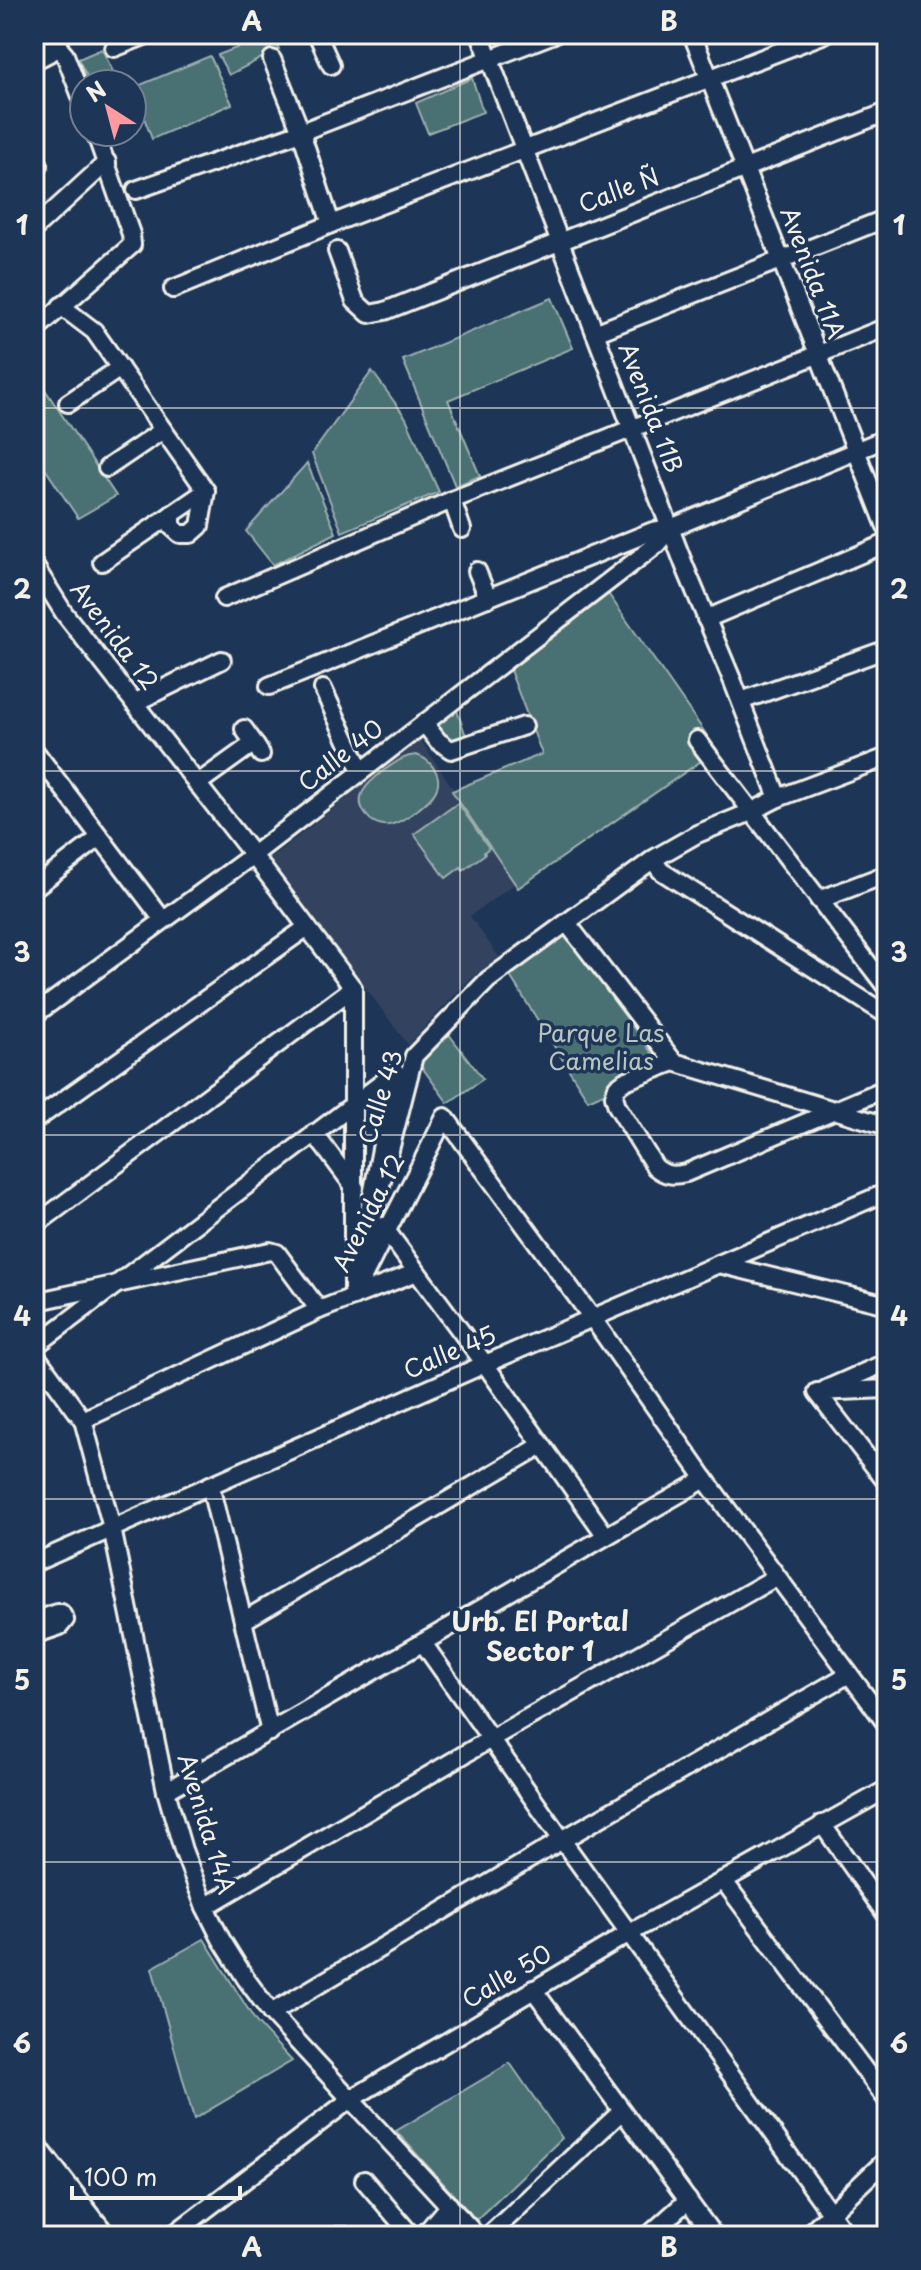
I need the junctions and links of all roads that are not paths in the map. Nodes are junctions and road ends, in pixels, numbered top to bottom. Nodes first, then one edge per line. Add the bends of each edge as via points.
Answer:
1 (34, 34) edge
2 (149, 34) edge
3 (317, 34) edge
4 (480, 34) edge
5 (554, 34) edge
6 (692, 34) edge
7 (825, 34) edge
8 (58, 41) edge
9 (114, 48) dead end
10 (272, 59) dead end
11 (490, 59) junction
12 (34, 61) edge
13 (331, 65) dead end
14 (70, 68) edge
15 (710, 79) junction
16 (887, 112) edge
17 (301, 132) junction
18 (101, 148) edge
19 (525, 150) junction
20 (107, 162) junction
21 (745, 168) junction
22 (136, 190) dead end
23 (887, 218) edge
24 (331, 224) junction
25 (34, 229) edge
26 (559, 240) junction
27 (337, 251) dead end
28 (781, 260) junction
29 (173, 289) dead end
30 (61, 306) junction
31 (887, 327) edge
32 (34, 331) edge
33 (595, 333) junction
34 (818, 355) junction
35 (120, 368) junction
36 (68, 403) dead end
37 (163, 430) junction
38 (632, 430) junction
39 (887, 438) edge
40 (855, 450) junction
41 (107, 468) dead end
42 (206, 491) junction
43 (452, 500) junction
44 (172, 514) junction
45 (671, 528) junction
46 (462, 529) dead end
47 (887, 529) edge
48 (887, 543) edge
49 (102, 562) dead end
50 (34, 565) edge
51 (477, 571) dead end
52 (224, 598) dead end
53 (488, 598) junction
54 (706, 619) junction
55 (887, 649) edge
56 (222, 660) dead end
57 (269, 686) dead end
58 (323, 689) dead end
59 (741, 701) junction
60 (134, 703) junction
61 (424, 723) junction
62 (524, 726) dead end
63 (697, 740) dead end
64 (253, 742) dead end
65 (34, 750) edge
66 (887, 757) edge
67 (361, 771) junction
68 (197, 784) junction
69 (778, 798) junction
70 (751, 812) junction
71 (99, 838) junction
72 (253, 855) junction
73 (653, 860) junction
74 (887, 874) edge
75 (34, 888) edge
76 (819, 900) junction
77 (163, 920) junction
78 (567, 923) junction
79 (306, 928) junction
80 (884, 980) edge
81 (353, 988) junction
82 (887, 996) edge
83 (34, 1015) edge
84 (887, 1015) edge
85 (674, 1062) junction
86 (887, 1088) edge
87 (34, 1121) edge
88 (887, 1126) edge
89 (314, 1133) junction
90 (887, 1192) edge
91 (34, 1226) edge
92 (719, 1264) junction
93 (417, 1272) junction
94 (353, 1297) junction
95 (34, 1302) edge
96 (887, 1305) edge
97 (319, 1310) junction
98 (593, 1319) junction
99 (34, 1347) edge
100 (34, 1353) edge
101 (887, 1362) edge
102 (485, 1364) junction
103 (887, 1389) edge
104 (817, 1392) junction
105 (83, 1420) junction
106 (542, 1445) junction
107 (705, 1479) junction
108 (887, 1483) edge
109 (210, 1485) junction
110 (112, 1528) junction
111 (606, 1536) junction
112 (34, 1563) edge
113 (776, 1577) junction
114 (34, 1621) edge
115 (243, 1621) junction
116 (34, 1635) edge
117 (423, 1643) junction
118 (849, 1674) junction
119 (887, 1725) edge
120 (270, 1732) junction
121 (492, 1738) junction
122 (887, 1789) edge
123 (166, 1791) junction
124 (822, 1824) junction
125 (562, 1840) junction
126 (723, 1880) junction
127 (205, 1907) junction
128 (887, 1916) edge
129 (630, 1934) junction
130 (533, 1989) junction
131 (271, 2013) junction
132 (351, 2099) junction
133 (887, 2100) edge
134 (622, 2111) junction
135 (34, 2144) edge
136 (887, 2159) edge
137 (34, 2176) edge
138 (364, 2180) dead end
139 (688, 2200) junction
140 (34, 2203) edge
141 (455, 2211) junction
142 (830, 2213) junction
143 (60, 2236) edge
144 (81, 2236) edge
145 (105, 2236) edge
146 (171, 2236) edge
147 (338, 2236) edge
148 (345, 2236) edge
149 (412, 2236) edge
150 (423, 2236) edge
151 (439, 2236) edge
152 (477, 2236) edge
153 (488, 2236) edge
154 (648, 2236) edge
155 (714, 2236) edge
156 (806, 2236) edge
157 (847, 2236) edge

1 - 8 street
2 - 9 street
3 - 13 street
4 - 11 street, Avenida 11B
5 - 11 street
6 - 15 street, Avenida 11A
7 - 15 street
8 - 12 street
8 - 14 street
10 - 17 street
11 - 17 street
11 - 19 street, Avenida 11B
15 - 19 street
15 - 21 street, Avenida 11A
16 - 21 street, Calle Ñ
17 - 22 street
17 - 24 street
18 - 20 street
19 - 24 street
19 - 26 street, Avenida 11B
20 - 25 street
20 - 30 street via 132,245
21 - 26 street, Calle Ñ
21 - 28 street, Avenida 11A
23 - 28 street
24 - 29 street
26 - 27 street, Calle Ñ via 369,314 355,301
26 - 33 street, Avenida 11B
28 - 33 street
28 - 34 street, Avenida 11A
30 - 32 street
30 - 35 street via 94,331
31 - 34 street
33 - 38 street, Avenida 11B
34 - 38 street
34 - 40 street, Avenida 11A
35 - 36 street
35 - 37 street
37 - 41 street
37 - 42 street
38 - 43 street
38 - 45 street, Avenida 11B
39 - 40 street
40 - 45 street
40 - 47 street, Avenida 11A
42 - 44 street
42 - 44 street via 200,526 191,534 172,527
43 - 46 street
43 - 52 street
44 - 49 street
45 - 53 street
45 - 54 street, Avenida 11B
45 - 61 street, Calle 40 via 656,545
48 - 54 street
50 - 60 street, Avenida 12
51 - 53 street
53 - 57 street
54 - 59 street, Avenida 11B
55 - 59 street
56 - 60 street
58 - 67 street
59 - 69 street, Avenida 11B
60 - 68 street, Avenida 12
61 - 62 street via 451,750
61 - 67 street, Calle 40
63 - 70 street
64 - 68 street
65 - 71 street
66 - 69 street, Calle 43
67 - 72 street, Calle 40
68 - 72 street, Avenida 12
69 - 70 street, Calle 43
70 - 73 street, Calle 43
70 - 76 street
71 - 75 street
71 - 77 street
72 - 77 street, Calle 40
72 - 79 street, Avenida 12
73 - 78 street, Calle 43
73 - 84 street via 661,871
74 - 76 street
76 - 80 street
77 - 83 street, Calle 40
78 - 85 street
78 - 94 street, Calle 43 via 488,980 414,1056
79 - 81 street, Avenida 12
79 - 87 street
80 - 82 street via 867,982
81 - 91 street
81 - 94 street, Avenida 12
85 - 86 street via 625,1081 614,1096 655,1167 674,1176
85 - 88 street
89 - 93 street
89 - 94 street, Calle 43 via 396,1072
89 - 99 street, Calle 43
90 - 92 street, Calle 45
92 - 96 street
92 - 98 street, Calle 45
93 - 94 street
93 - 102 street
94 - 97 street
94 - 98 street, Avenida 12 via 445,1117
95 - 97 street via 274,1251
97 - 105 street
98 - 102 street, Calle 45
98 - 107 street, Avenida 12
100 - 105 street, Avenida 14A
101 - 104 street
102 - 106 street
102 - 109 street, Calle 45
103 - 104 street
104 - 108 street
105 - 110 street, Avenida 14A
106 - 111 street
106 - 115 street
107 - 111 street
107 - 113 street, Avenida 12
109 - 110 street, Calle 45
109 - 115 street
110 - 112 street, Calle 45
110 - 123 street, Avenida 14A
111 - 117 street
113 - 118 street, Avenida 12
113 - 121 street
114 - 116 street via 57,1613 65,1620
115 - 120 street
117 - 120 street
117 - 121 street
118 - 119 street, Avenida 12
118 - 125 street
120 - 123 street
121 - 125 street
121 - 127 street
122 - 124 street, Calle 50
123 - 127 street, Avenida 14A
124 - 126 street, Calle 50
124 - 128 street
125 - 129 street
125 - 131 street
126 - 129 street, Calle 50
126 - 133 street
127 - 131 street, Avenida 14A
129 - 130 street, Calle 50
129 - 142 street
130 - 132 street, Calle 50
130 - 134 street
131 - 132 street, Avenida 14A
132 - 141 street, Avenida 14A
132 - 146 street, Calle 50
134 - 139 street
134 - 153 street
135 - 145 main road
136 - 142 street
137 - 144 main road
138 - 149 street
139 - 154 street
139 - 155 street
140 - 143 street
141 - 150 street
141 - 151 street
141 - 152 street, Avenida 14A
142 - 156 street
142 - 157 street
147 - 148 street

